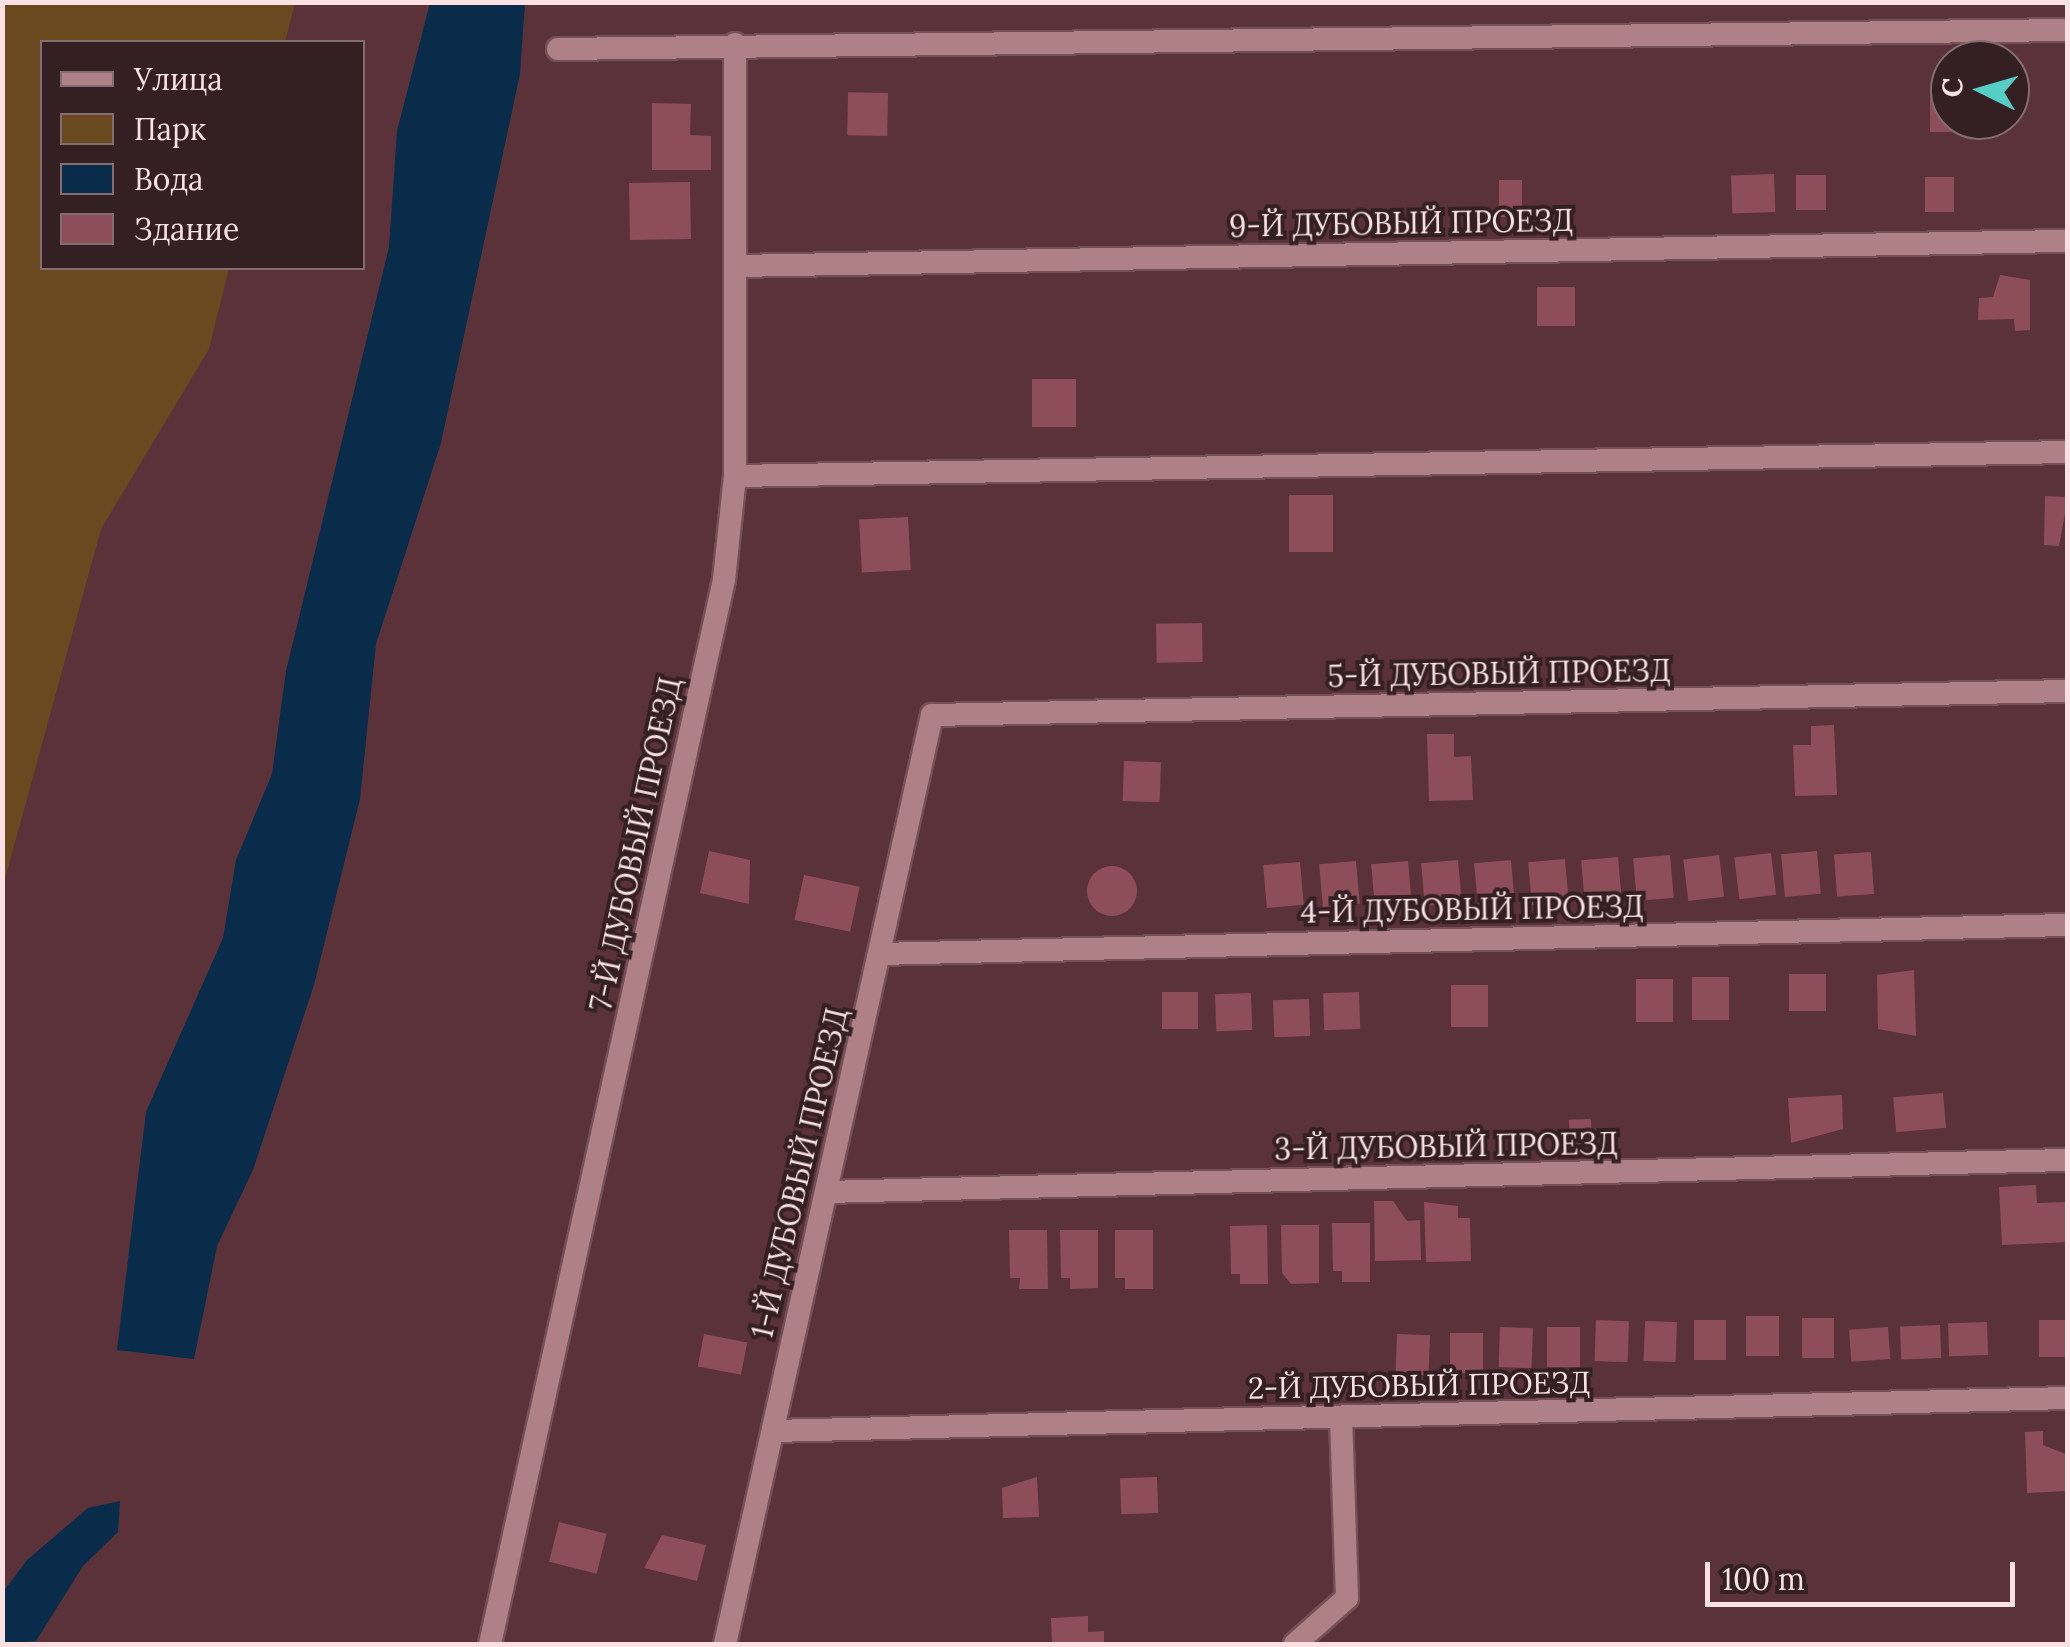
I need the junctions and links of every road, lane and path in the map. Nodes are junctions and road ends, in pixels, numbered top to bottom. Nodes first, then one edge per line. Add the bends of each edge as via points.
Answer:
1 (2068, 30) edge
2 (734, 44) junction
3 (558, 49) dead end
4 (2068, 241) edge
5 (736, 266) junction
6 (2068, 452) edge
7 (735, 476) junction
8 (2068, 690) edge
9 (932, 715) joint
10 (2068, 925) edge
11 (879, 954) junction
12 (2068, 1160) edge
13 (826, 1192) junction
14 (2068, 1398) edge
15 (1341, 1417) junction
16 (772, 1431) junction
17 (490, 1644) edge
18 (725, 1644) edge
19 (1295, 1644) edge

1 - 2 street
2 - 3 street
2 - 5 street, 7-Й ДУБОВЫЙ ПРОЕЗД
4 - 5 street, 9-Й ДУБОВЫЙ ПРОЕЗД
5 - 7 street, 7-Й ДУБОВЫЙ ПРОЕЗД
6 - 7 street
7 - 17 street, 7-Й ДУБОВЫЙ ПРОЕЗД via 724,580
8 - 9 street, 5-Й ДУБОВЫЙ ПРОЕЗД
9 - 11 street, 1-Й ДУБОВЫЙ ПРОЕЗД
10 - 11 street, 4-Й ДУБОВЫЙ ПРОЕЗД
11 - 13 street, 1-Й ДУБОВЫЙ ПРОЕЗД
12 - 13 street, 3-Й ДУБОВЫЙ ПРОЕЗД
13 - 16 street, 1-Й ДУБОВЫЙ ПРОЕЗД
14 - 15 street, 2-Й ДУБОВЫЙ ПРОЕЗД
15 - 16 street, 2-Й ДУБОВЫЙ ПРОЕЗД
15 - 19 street via 1347,1598
16 - 18 street, 1-Й ДУБОВЫЙ ПРОЕЗД

